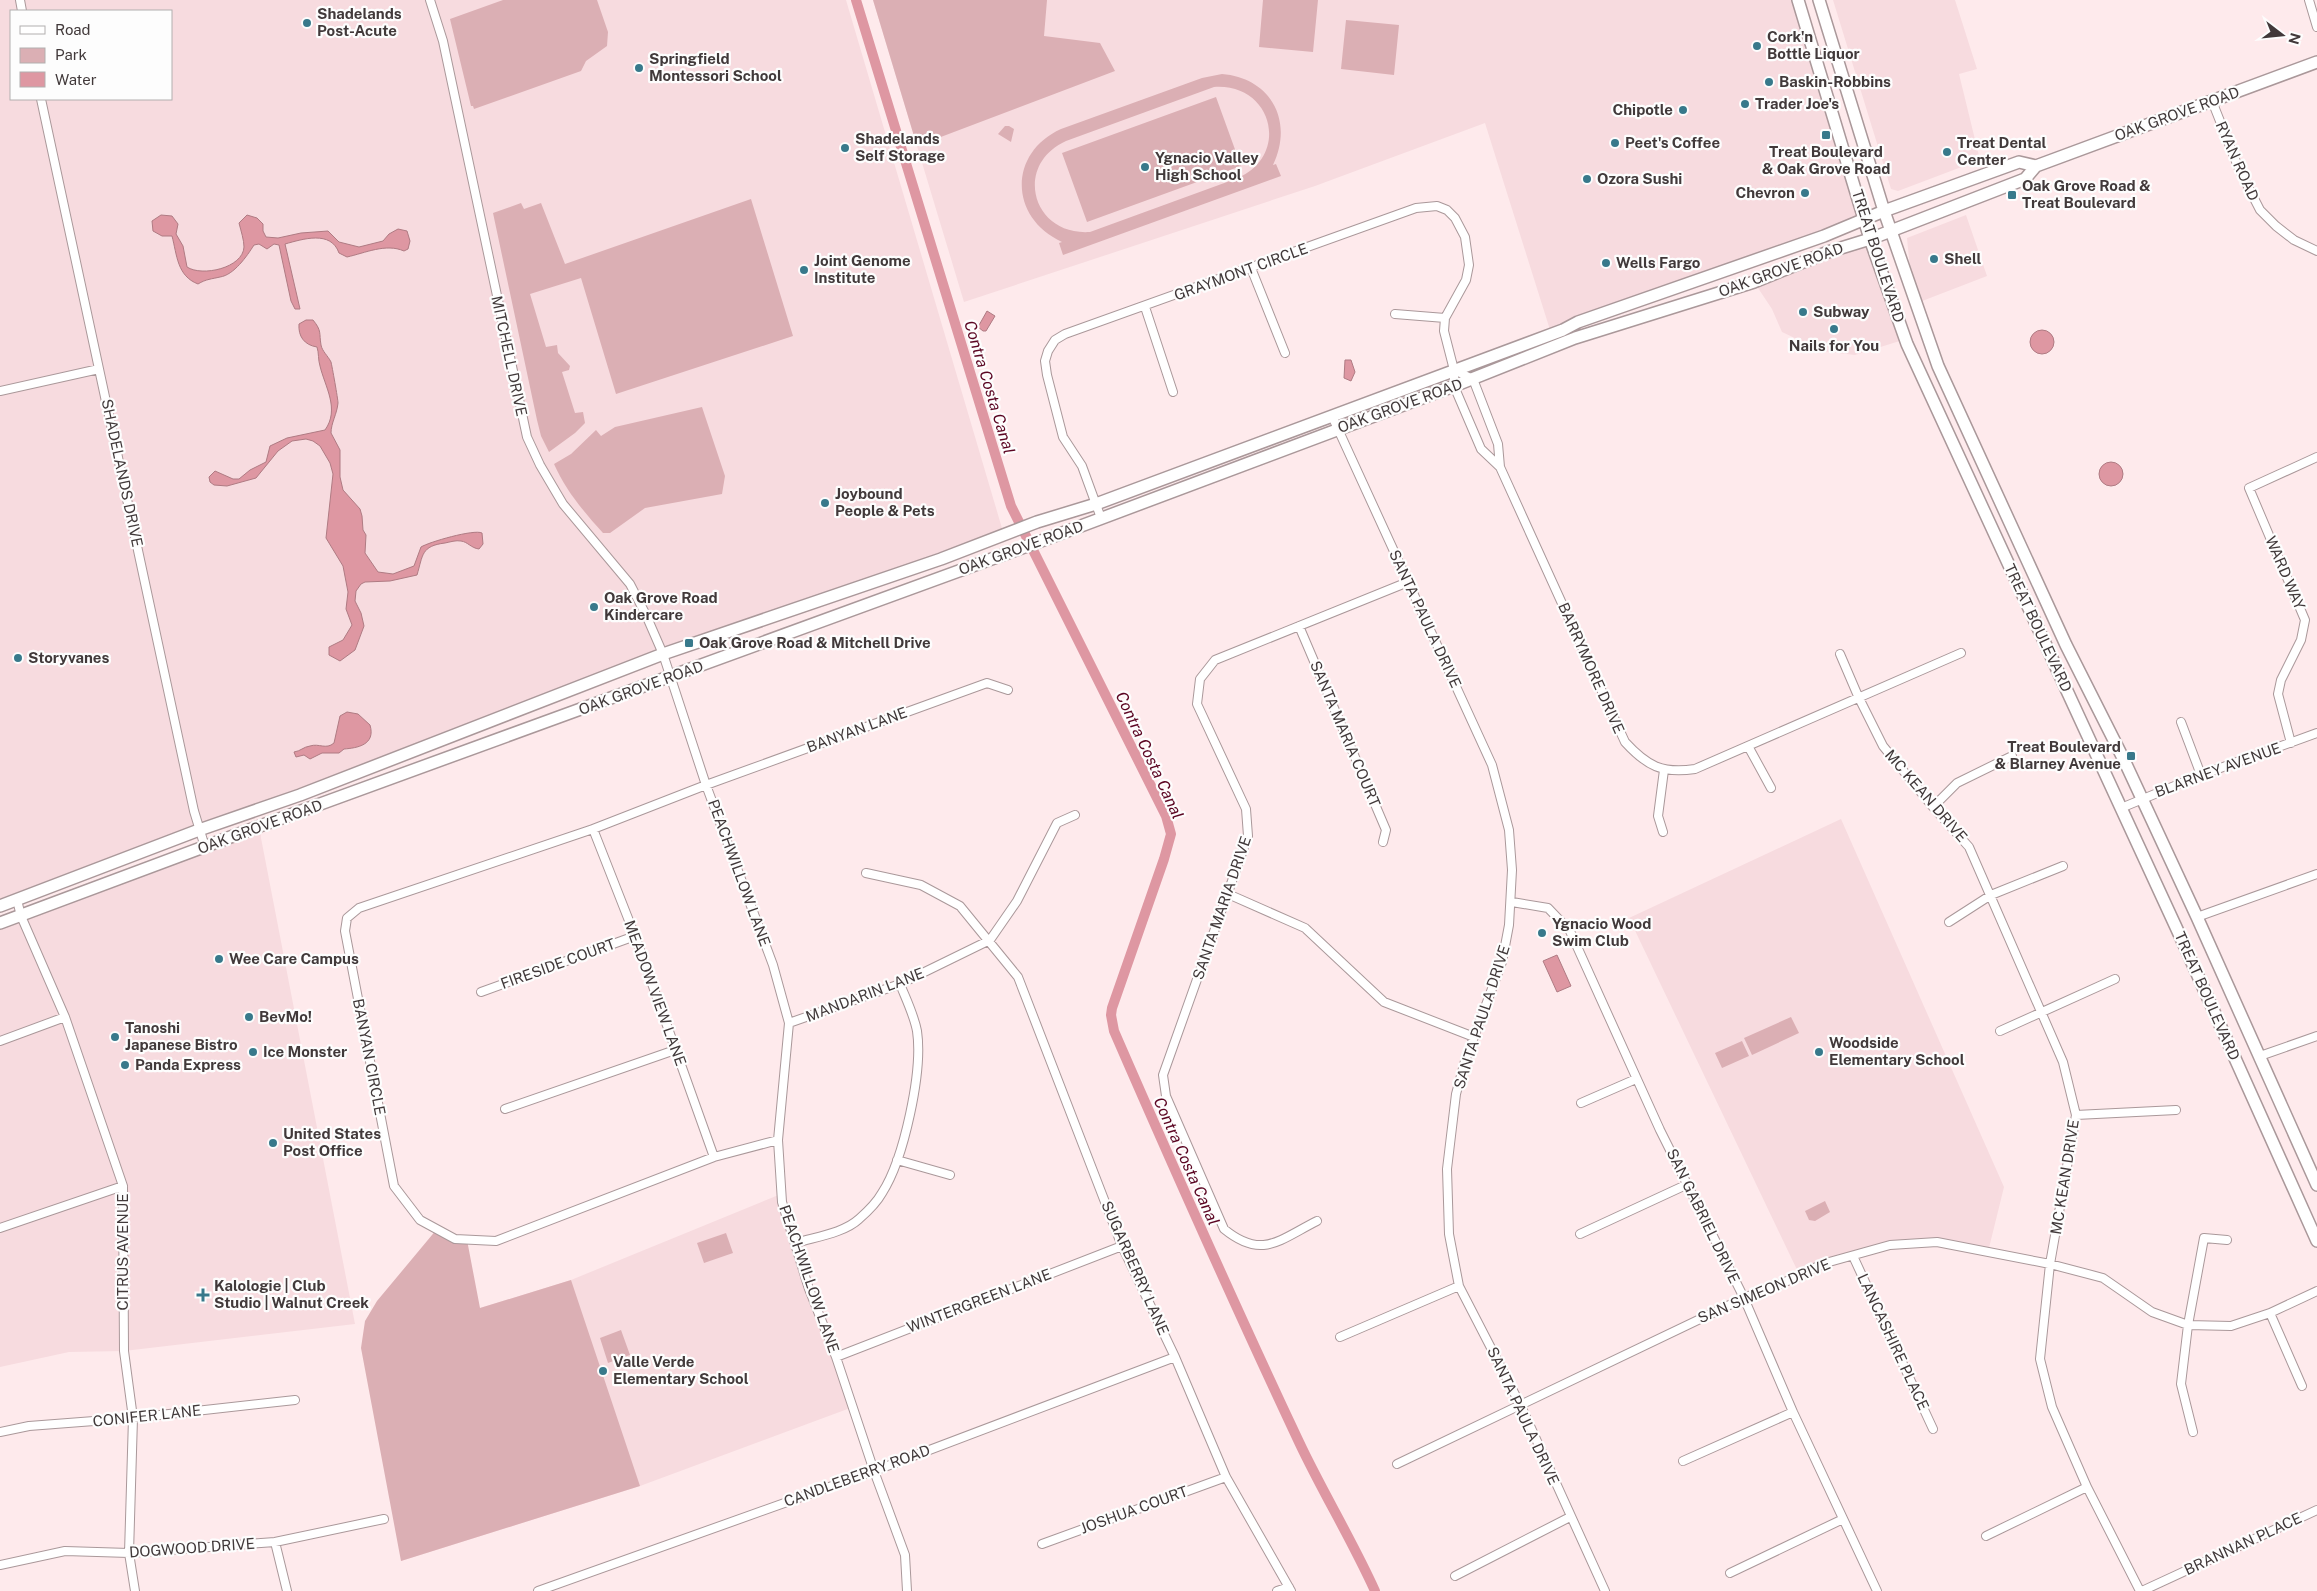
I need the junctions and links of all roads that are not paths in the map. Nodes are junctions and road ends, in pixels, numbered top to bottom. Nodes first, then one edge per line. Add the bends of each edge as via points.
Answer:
1 (430, 0) edge
2 (1798, 0) edge
3 (1819, 0) edge
4 (2309, 0) edge
5 (2317, 27) edge
6 (2317, 62) edge
7 (41, 100) edge
8 (2212, 101) junction
9 (2036, 166) junction
10 (1884, 211) junction
11 (1864, 220) junction
12 (1891, 230) junction
13 (1870, 239) junction
14 (2317, 251) edge
15 (1251, 268) junction
16 (1145, 306) junction
17 (1395, 314) dead end
18 (1445, 318) junction
19 (1285, 353) dead end
20 (99, 369) junction
21 (1454, 370) junction
22 (1473, 379) junction
23 (1454, 386) junction
24 (0, 391) edge
25 (1173, 392) dead end
26 (1332, 416) junction
27 (1337, 430) junction
28 (2317, 457) edge
29 (1500, 467) junction
30 (1096, 504) junction
31 (1101, 518) junction
32 (998, 538) junction
33 (950, 573) junction
34 (1408, 582) junction
35 (1299, 626) junction
36 (1962, 653) dead end
37 (663, 654) junction
38 (1840, 654) dead end
39 (671, 677) junction
40 (1008, 690) dead end
41 (1858, 696) junction
42 (2181, 722) dead end
43 (2317, 733) edge
44 (2291, 743) junction
45 (1748, 746) junction
46 (2012, 756) dead end
47 (1664, 770) junction
48 (2201, 775) junction
49 (706, 784) junction
50 (1771, 788) dead end
51 (2140, 799) junction
52 (1933, 808) junction
53 (2121, 808) junction
54 (1075, 815) dead end
55 (593, 829) junction
56 (199, 830) junction
57 (1663, 832) dead end
58 (1383, 842) dead end
59 (205, 847) junction
60 (2063, 866) dead end
61 (866, 873) dead end
62 (2317, 874) edge
63 (1228, 894) junction
64 (1991, 895) junction
65 (17, 900) junction
66 (1512, 902) junction
67 (0, 906) edge
68 (22, 916) junction
69 (2197, 917) junction
70 (1950, 922) dead end
71 (0, 923) edge
72 (635, 936) junction
73 (990, 940) junction
74 (2115, 979) dead end
75 (900, 984) junction
76 (481, 992) dead end
77 (2041, 1013) junction
78 (65, 1017) junction
79 (789, 1024) junction
80 (2000, 1031) dead end
81 (2317, 1036) edge
82 (1474, 1037) junction
83 (0, 1041) edge
84 (675, 1050) junction
85 (2260, 1056) junction
86 (1636, 1079) junction
87 (1582, 1103) dead end
88 (505, 1108) dead end
89 (2176, 1110) dead end
90 (2076, 1115) junction
91 (778, 1140) junction
92 (714, 1157) junction
93 (897, 1160) junction
94 (950, 1175) dead end
95 (1688, 1184) junction
96 (2317, 1185) edge
97 (123, 1186) junction
98 (1317, 1221) dead end
99 (0, 1228) edge
100 (1580, 1234) dead end
101 (2227, 1240) dead end
102 (2317, 1241) edge
103 (796, 1243) junction
104 (1122, 1246) junction
105 (1853, 1256) junction
106 (2050, 1264) junction
107 (1459, 1286) junction
108 (2317, 1291) edge
109 (1744, 1298) junction
110 (2270, 1313) junction
111 (2188, 1325) junction
112 (1340, 1337) dead end
113 (836, 1357) junction
114 (1175, 1357) junction
115 (2302, 1386) dead end
116 (294, 1400) dead end
117 (1522, 1406) junction
118 (1793, 1412) junction
119 (133, 1418) junction
120 (1933, 1429) dead end
121 (0, 1432) edge
122 (2193, 1432) dead end
123 (1683, 1461) dead end
124 (1397, 1464) dead end
125 (874, 1471) junction
126 (1226, 1477) junction
127 (2086, 1487) junction
128 (2317, 1510) edge
129 (1570, 1517) junction
130 (384, 1518) dead end
131 (1842, 1519) junction
132 (1986, 1536) dead end
133 (275, 1542) junction
134 (1042, 1544) dead end
135 (129, 1553) junction
136 (0, 1565) edge
137 (1730, 1573) dead end
138 (1455, 1576) dead end
139 (1290, 1589) edge
140 (135, 1591) edge
141 (286, 1591) edge
142 (538, 1591) edge
143 (907, 1591) edge
144 (1278, 1591) edge
145 (1605, 1591) edge
146 (1877, 1591) edge
147 (2141, 1591) edge

1 - 37 street, MITCHELL DRIVE via 443,41 527,437 563,504 630,584
2 - 11 main road, TREAT BOULEVARD
3 - 10 main road, TREAT BOULEVARD
4 - 5 street
6 - 8 main road, OAK GROVE ROAD
7 - 20 street, SHADELANDS DRIVE
8 - 9 main road, OAK GROVE ROAD
8 - 14 street, RYAN ROAD via 2238,169 2260,210 2294,240
9 - 10 main road, OAK GROVE ROAD via 2019,162
9 - 12 main road, OAK GROVE ROAD via 2025,179
10 - 11 main road, OAK GROVE ROAD
10 - 12 main road, TREAT BOULEVARD
11 - 13 main road, TREAT BOULEVARD
11 - 21 main road, OAK GROVE ROAD
12 - 13 main road, OAK GROVE ROAD
12 - 51 main road, TREAT BOULEVARD via 1938,366
13 - 22 main road, OAK GROVE ROAD via 1754,282 1574,338
13 - 53 main road, TREAT BOULEVARD via 1908,344
15 - 16 street, GRAYMONT CIRCLE
15 - 18 street, GRAYMONT CIRCLE via 1416,208 1437,206 1455,218 1468,251 1466,280
15 - 19 street
16 - 25 street
16 - 30 street, GRAYMONT CIRCLE via 1065,334 1055,340 1045,361 1063,437 1082,466
17 - 18 street
18 - 21 street via 1444,331
20 - 24 street
20 - 56 street, SHADELANDS DRIVE
21 - 22 street
21 - 23 street, BARRYMORE DRIVE
21 - 26 main road, OAK GROVE ROAD
22 - 23 main road, OAK GROVE ROAD
22 - 29 street, BARRYMORE DRIVE via 1498,444
23 - 27 main road, OAK GROVE ROAD
23 - 29 street, BARRYMORE DRIVE via 1481,449
26 - 27 street, SANTA PAULA DRIVE
26 - 30 main road, OAK GROVE ROAD
27 - 31 main road, OAK GROVE ROAD
27 - 34 street, SANTA PAULA DRIVE
28 - 44 street, WARD WAY via 2250,488 2305,620 2302,640 2281,680 2278,694
29 - 47 street, BARRYMORE DRIVE via 1625,742 1641,760
30 - 31 street, GRAYMONT CIRCLE
30 - 32 main road, OAK GROVE ROAD
31 - 33 main road, OAK GROVE ROAD
32 - 33 main road via 995,546 957,560
32 - 37 main road, OAK GROVE ROAD
33 - 39 main road, OAK GROVE ROAD
34 - 35 street, SANTA MARIA DRIVE
34 - 66 street, SANTA PAULA DRIVE via 1492,766 1509,830
35 - 58 street, SANTA MARIA COURT via 1386,830
35 - 63 street, SANTA MARIA DRIVE via 1214,660 1200,679 1197,704 1246,809 1248,836
36 - 41 street, BARRYMORE DRIVE
37 - 39 street, MITCHELL DRIVE
37 - 56 main road, OAK GROVE ROAD via 300,795
38 - 41 street, MC KEAN DRIVE
39 - 49 street, PEACHWILLOW LANE
39 - 59 main road, OAK GROVE ROAD
40 - 49 street, BANYAN LANE via 986,683
41 - 45 street, BARRYMORE DRIVE
41 - 52 street, MC KEAN DRIVE via 1883,746
42 - 48 street
43 - 44 street, BLARNEY AVENUE
44 - 48 street, BLARNEY AVENUE
45 - 47 street, BARRYMORE DRIVE via 1695,769
45 - 50 street
46 - 52 street via 1957,783
47 - 57 street via 1658,816
48 - 51 street, BLARNEY AVENUE
49 - 55 street, BANYAN CIRCLE
49 - 79 street, PEACHWILLOW LANE via 773,965
51 - 53 street, BLARNEY AVENUE
51 - 69 main road, TREAT BOULEVARD
52 - 64 street, MC KEAN DRIVE via 1969,846
53 - 102 main road, TREAT BOULEVARD
54 - 73 street, MANDARIN LANE via 1057,823 1017,902
55 - 72 street, MEADOW VIEW LANE
55 - 92 street, BANYAN CIRCLE via 359,908 347,918 345,931 394,1186 420,1220 455,1239 496,1241
56 - 59 street, SHADELANDS DRIVE
56 - 65 main road, OAK GROVE ROAD
59 - 68 main road, OAK GROVE ROAD
60 - 64 street
61 - 73 street, SUGARBERRY LANE via 921,885 960,906
62 - 69 street
63 - 82 street via 1305,928 1384,1002
63 - 98 street, SANTA MARIA DRIVE via 1163,1076 1166,1096 1224,1229 1237,1240 1258,1247
64 - 70 street
64 - 77 street, MC KEAN DRIVE
65 - 67 main road, OAK GROVE ROAD
65 - 68 street, CITRUS AVENUE
66 - 82 street, SANTA PAULA DRIVE via 1502,962
66 - 86 street, SAN GABRIEL DRIVE via 1548,908 1570,931
68 - 71 main road, OAK GROVE ROAD
68 - 78 street, CITRUS AVENUE
69 - 85 main road, TREAT BOULEVARD
72 - 76 street, FIRESIDE COURT
72 - 84 street, MEADOW VIEW LANE
73 - 75 street, MANDARIN LANE
73 - 104 street, SUGARBERRY LANE via 1018,977
74 - 77 street
75 - 79 street, MANDARIN LANE
75 - 93 street via 917,1030 919,1059 916,1089
77 - 80 street
77 - 90 street, MC KEAN DRIVE via 2063,1062
78 - 83 street
78 - 97 street, CITRUS AVENUE
79 - 91 street, PEACHWILLOW LANE
81 - 85 street
82 - 107 street, SANTA PAULA DRIVE via 1456,1094 1447,1169 1449,1234
84 - 88 street
84 - 92 street, MEADOW VIEW LANE
85 - 96 main road, TREAT BOULEVARD
86 - 87 street
86 - 95 street, SAN GABRIEL DRIVE
89 - 90 street
90 - 106 street, MC KEAN DRIVE
91 - 92 street, BANYAN CIRCLE
91 - 103 street, PEACHWILLOW LANE via 782,1202
93 - 94 street
93 - 103 street via 882,1194 858,1220 845,1228
95 - 100 street
95 - 109 street, SAN GABRIEL DRIVE
97 - 99 street
97 - 119 street, CITRUS AVENUE via 124,1351
101 - 111 street via 2204,1238
103 - 113 street, PEACHWILLOW LANE via 809,1289
104 - 113 street, WINTERGREEN LANE
104 - 114 street, SUGARBERRY LANE
105 - 106 street, SAN SIMEON DRIVE via 1890,1244 1937,1242
105 - 109 street, SAN SIMEON DRIVE via 1822,1264
105 - 120 street, LANCASHIRE PLACE
106 - 111 street, SAN SIMEON DRIVE via 2103,1278 2152,1312
106 - 127 street, MC KEAN DRIVE via 2040,1359 2052,1407
107 - 112 street
107 - 117 street, SANTA PAULA DRIVE
108 - 110 street, SAN SIMEON DRIVE
109 - 117 street, SAN SIMEON DRIVE
109 - 118 street, SAN GABRIEL DRIVE
110 - 111 street, SAN SIMEON DRIVE via 2231,1326
110 - 115 street
111 - 122 street via 2181,1384
113 - 125 street, PEACHWILLOW LANE
114 - 125 street, CANDLEBERRY ROAD
114 - 126 street, SUGARBERRY LANE
116 - 119 street, CONIFER LANE
117 - 124 street, SAN SIMEON DRIVE
117 - 129 street, SANTA PAULA DRIVE
118 - 123 street
118 - 131 street, SAN GABRIEL DRIVE
119 - 121 street, CONIFER LANE via 29,1426
119 - 135 street, CITRUS AVENUE
125 - 142 street, CANDLEBERRY ROAD
125 - 143 street, PEACHWILLOW LANE via 905,1555
126 - 134 street, JOSHUA COURT
126 - 139 street, SUGARBERRY LANE
127 - 132 street
127 - 147 street, MC KEAN DRIVE
128 - 147 street, BRANNAN PLACE
129 - 138 street
129 - 145 street, SANTA PAULA DRIVE
130 - 133 street, DOGWOOD DRIVE
131 - 137 street
131 - 146 street, SAN GABRIEL DRIVE
133 - 135 street, DOGWOOD DRIVE
133 - 141 street
135 - 136 street, DOGWOOD DRIVE via 65,1551
135 - 140 street, CITRUS AVENUE
139 - 144 street

